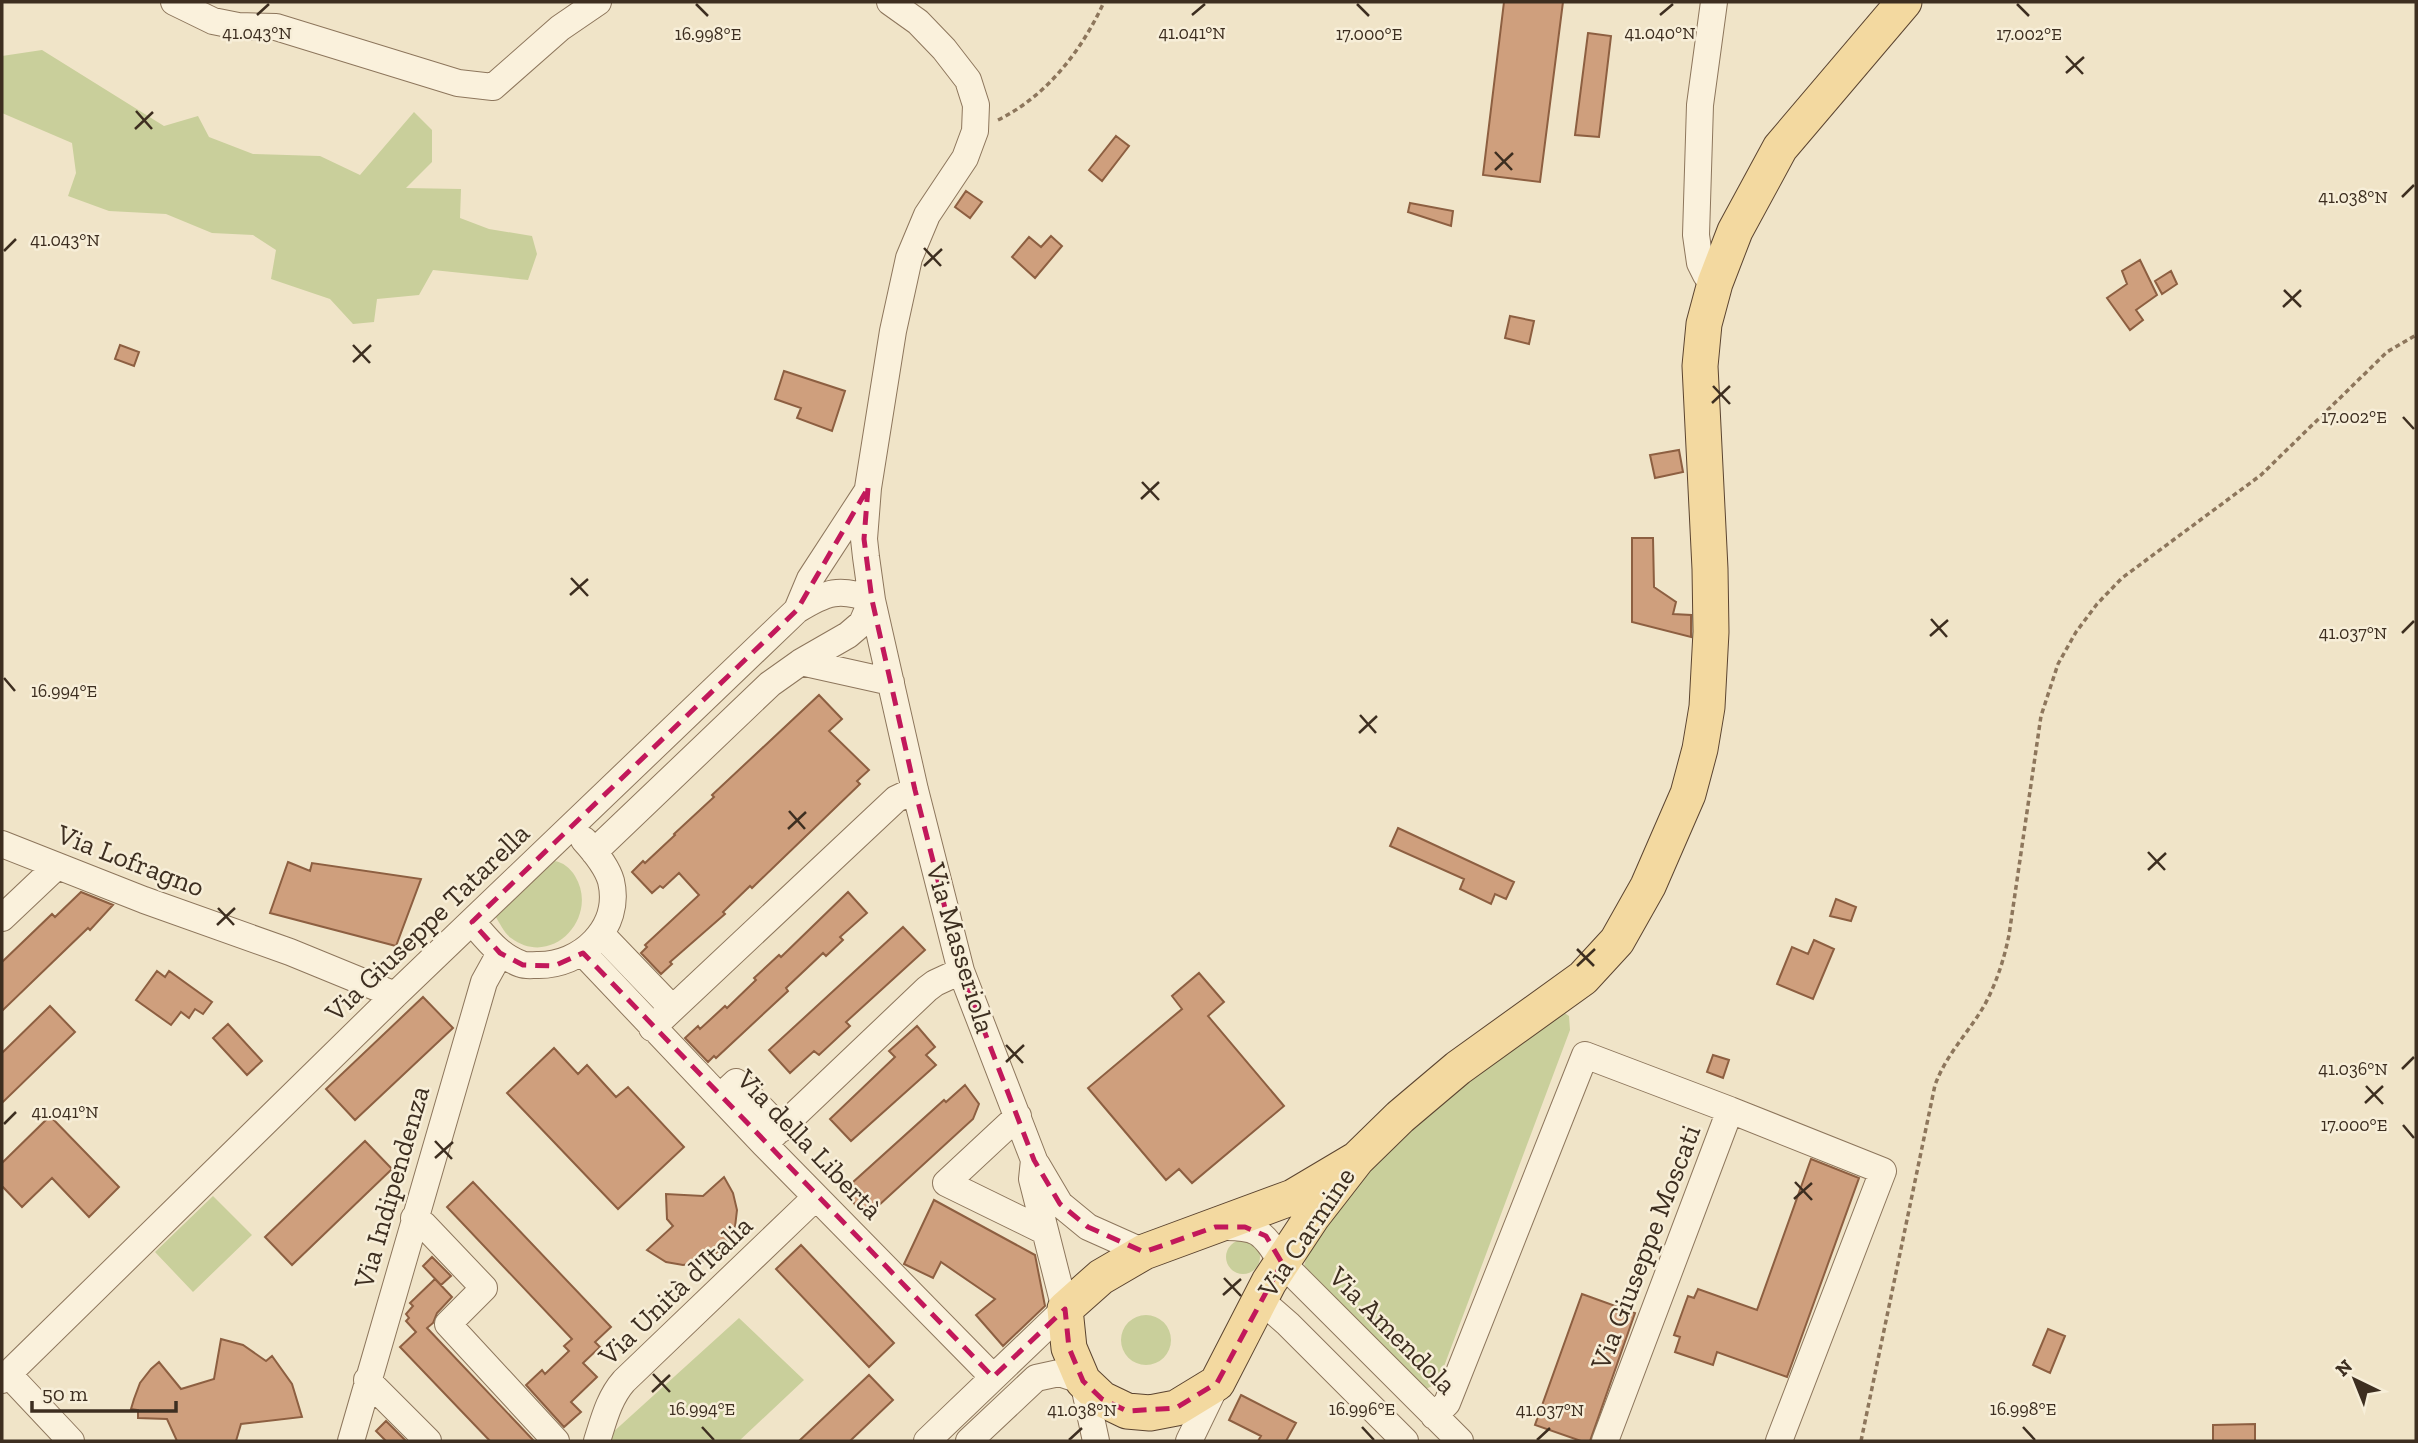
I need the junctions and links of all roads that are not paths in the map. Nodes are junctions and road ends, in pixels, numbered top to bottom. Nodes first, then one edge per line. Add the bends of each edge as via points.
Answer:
1 (174, 2) edge
2 (598, 2) edge
3 (890, 2) edge
4 (1714, 2) edge
5 (1904, 2) edge
6 (1715, 283) junction
7 (868, 488) junction
8 (872, 600) junction
9 (797, 610) junction
10 (761, 645) junction
11 (792, 668) junction
12 (891, 682) junction
13 (915, 789) junction
14 (566, 832) junction
15 (2, 844) edge
16 (594, 852) junction
17 (57, 866) junction
18 (2, 918) edge
19 (472, 922) junction
20 (601, 934) junction
21 (500, 953) junction
22 (583, 953) junction
23 (961, 971) junction
24 (395, 995) junction
25 (673, 1009) junction
26 (652, 1028) junction
27 (1730, 1110) junction
28 (1018, 1116) junction
29 (772, 1137) junction
30 (1357, 1159) junction
31 (1034, 1160) junction
32 (816, 1197) junction
33 (414, 1218) junction
34 (1215, 1227) junction
35 (1044, 1231) junction
36 (1143, 1252) junction
37 (1282, 1263) junction
38 (1257, 1303) junction
39 (1065, 1309) junction
40 (993, 1377) junction
41 (3, 1379) edge
42 (367, 1380) junction
43 (1083, 1381) junction
44 (1217, 1383) junction
45 (1434, 1416) junction
46 (71, 1441) edge
47 (351, 1441) edge
48 (428, 1441) edge
49 (556, 1441) edge
50 (597, 1441) edge
51 (927, 1441) edge
52 (969, 1441) edge
53 (1096, 1441) edge
54 (1189, 1441) edge
55 (1405, 1441) edge
56 (1460, 1441) edge
57 (1605, 1441) edge
58 (1779, 1441) edge

1 - 2 street via 213,21 276,27 458,83 493,87 560,28
3 - 7 street, Via Masseriola via 918,22 968,80 976,105 975,131 965,158 927,215 909,258 892,331
4 - 6 street via 1700,105 1696,235 1700,263
5 - 6 main road via 1780,148 1735,231
6 - 30 main road via 1704,324 1700,366 1711,632 1707,707 1688,794 1635,912 1596,967 1458,1068
7 - 8 street, Via Masseriola via 864,539
7 - 9 street, Via Giuseppe Tatarella via 810,579
8 - 9 street via 837,591
8 - 11 street via 862,623 848,635
8 - 12 street, Via Masseriola
9 - 10 street, Via Giuseppe Tatarella
10 - 11 street
10 - 14 street, Via Giuseppe Tatarella
11 - 12 street
11 - 16 street
12 - 13 street, Via Masseriola
13 - 23 street, Via Masseriola
13 - 25 street via 895,799
14 - 16 street via 582,838
14 - 19 street, Via Giuseppe Tatarella
15 - 17 street, Via Lofragno
16 - 20 street via 611,880 612,906
17 - 18 street
17 - 24 street, Via Lofragno
19 - 21 street
19 - 24 street, Via Giuseppe Tatarella
20 - 22 street
20 - 25 street
21 - 22 street via 523,965 554,966
21 - 33 street, Via Indipendenza via 484,982
22 - 26 street, Via della Libertà
23 - 28 street, Via Masseriola
23 - 29 street via 934,983
24 - 41 street, Via Giuseppe Tatarella
25 - 26 street
26 - 29 street, Via della Libertà via 720,1097
27 - 45 street via 1585,1055 1447,1403
27 - 57 street, Via Giuseppe Moscati
27 - 58 street, Via Giuseppe Moscati via 1882,1171
28 - 31 street, Via Masseriola
28 - 35 street via 946,1183
29 - 32 street, Via della Libertà
30 - 34 main road, Via Carmine via 1293,1197
30 - 37 main road, Via Carmine
31 - 35 street, Via Masseriola via 1032,1179
31 - 36 street via 1060,1204 1088,1227
32 - 40 street, Via della Libertà
32 - 50 street, Via Unità d'Italia via 619,1386
33 - 42 street, Via Indipendenza
33 - 49 street via 484,1288 448,1324
34 - 36 main road
34 - 37 street via 1245,1227 1266,1236
35 - 39 street, Via Masseriola
36 - 39 main road via 1101,1277
37 - 38 main road, Via Carmine
37 - 45 street, Via Amendola
38 - 44 main road, Via Carmine
38 - 55 street via 1289,1324
39 - 40 street
39 - 43 main road, Via Masseriola via 1069,1348
40 - 51 street
41 - 46 street
42 - 47 street, Via Indipendenza
42 - 48 street
43 - 44 main road via 1102,1399 1127,1411 1150,1413 1176,1408
43 - 52 street via 1059,1373 1036,1378
43 - 53 street, Via Masseriola
44 - 54 street, Via Carmine
45 - 56 street, Via Amendola

